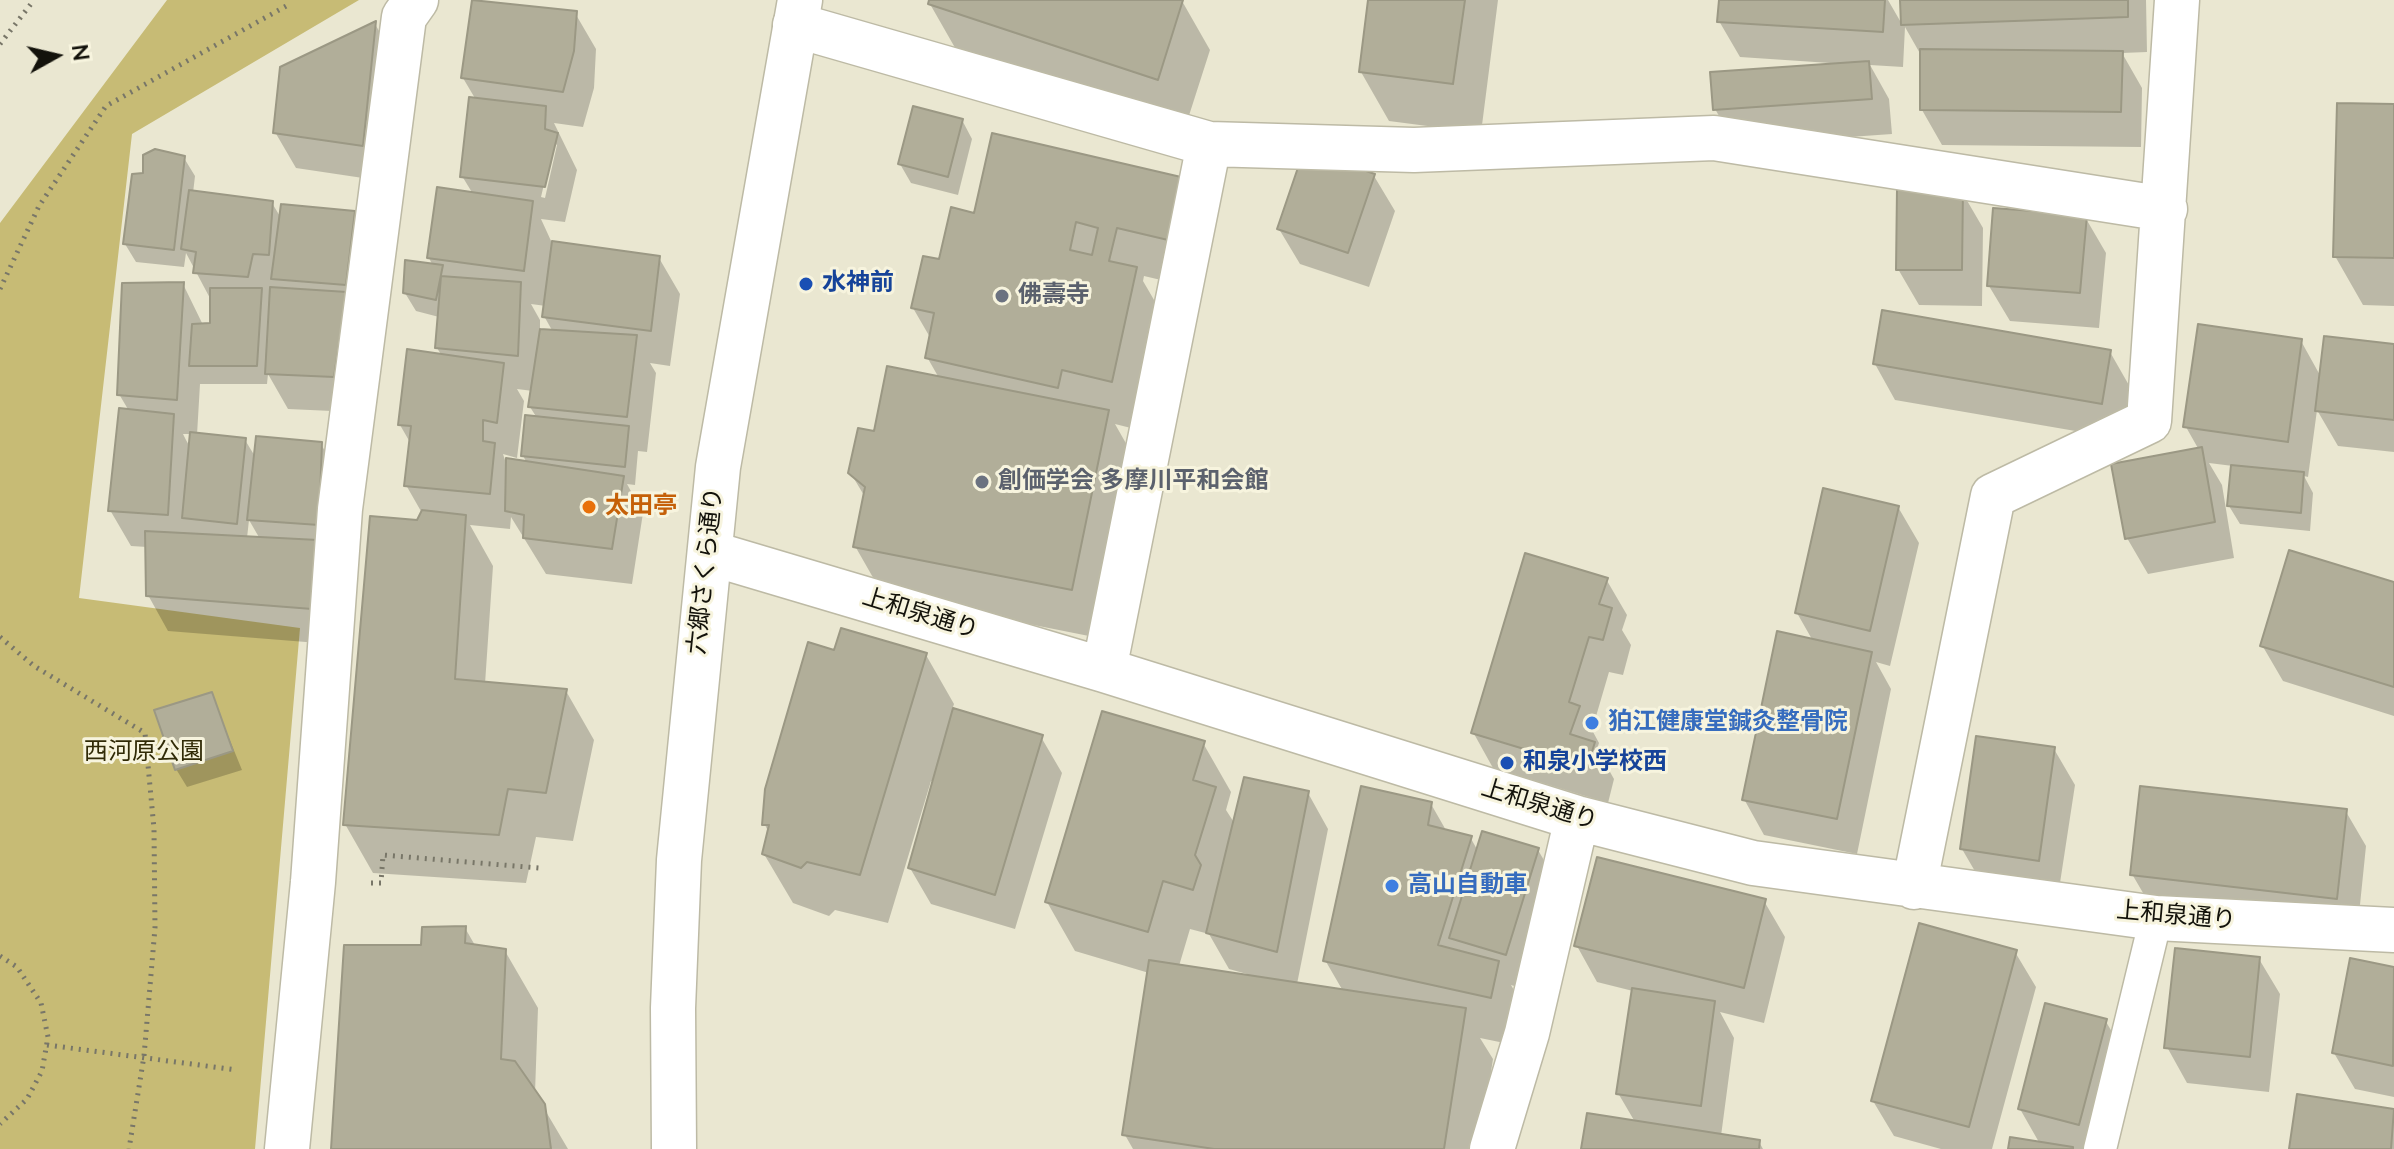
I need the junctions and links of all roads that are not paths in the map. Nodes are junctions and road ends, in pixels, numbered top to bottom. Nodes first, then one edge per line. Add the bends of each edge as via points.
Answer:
1 (416, 0) edge
2 (2177, 0) edge
3 (798, 13) edge
4 (1209, 144) junction
5 (2165, 209) junction
6 (710, 553) junction
7 (1104, 670) junction
8 (1577, 818) junction
9 (1914, 887) junction
10 (2156, 918) junction
11 (2394, 930) edge
12 (287, 1149) edge
13 (674, 1149) edge
14 (1492, 1149) edge
15 (2100, 1149) edge

1 - 12 street via 404,17 340,509
2 - 5 street
3 - 4 street
3 - 6 street, 六郷さくら通り via 718,467
4 - 5 street via 1414,150 1714,138
4 - 7 street
5 - 9 street via 2149,421 1993,496
6 - 7 street, 上和泉通り
6 - 13 street, 六郷さくら通り via 679,860
7 - 8 street, 上和泉通り
8 - 9 street, 上和泉通り via 1753,863
8 - 14 street via 1527,1033
9 - 10 street, 上和泉通り
10 - 11 street, 上和泉通り
10 - 15 lane

